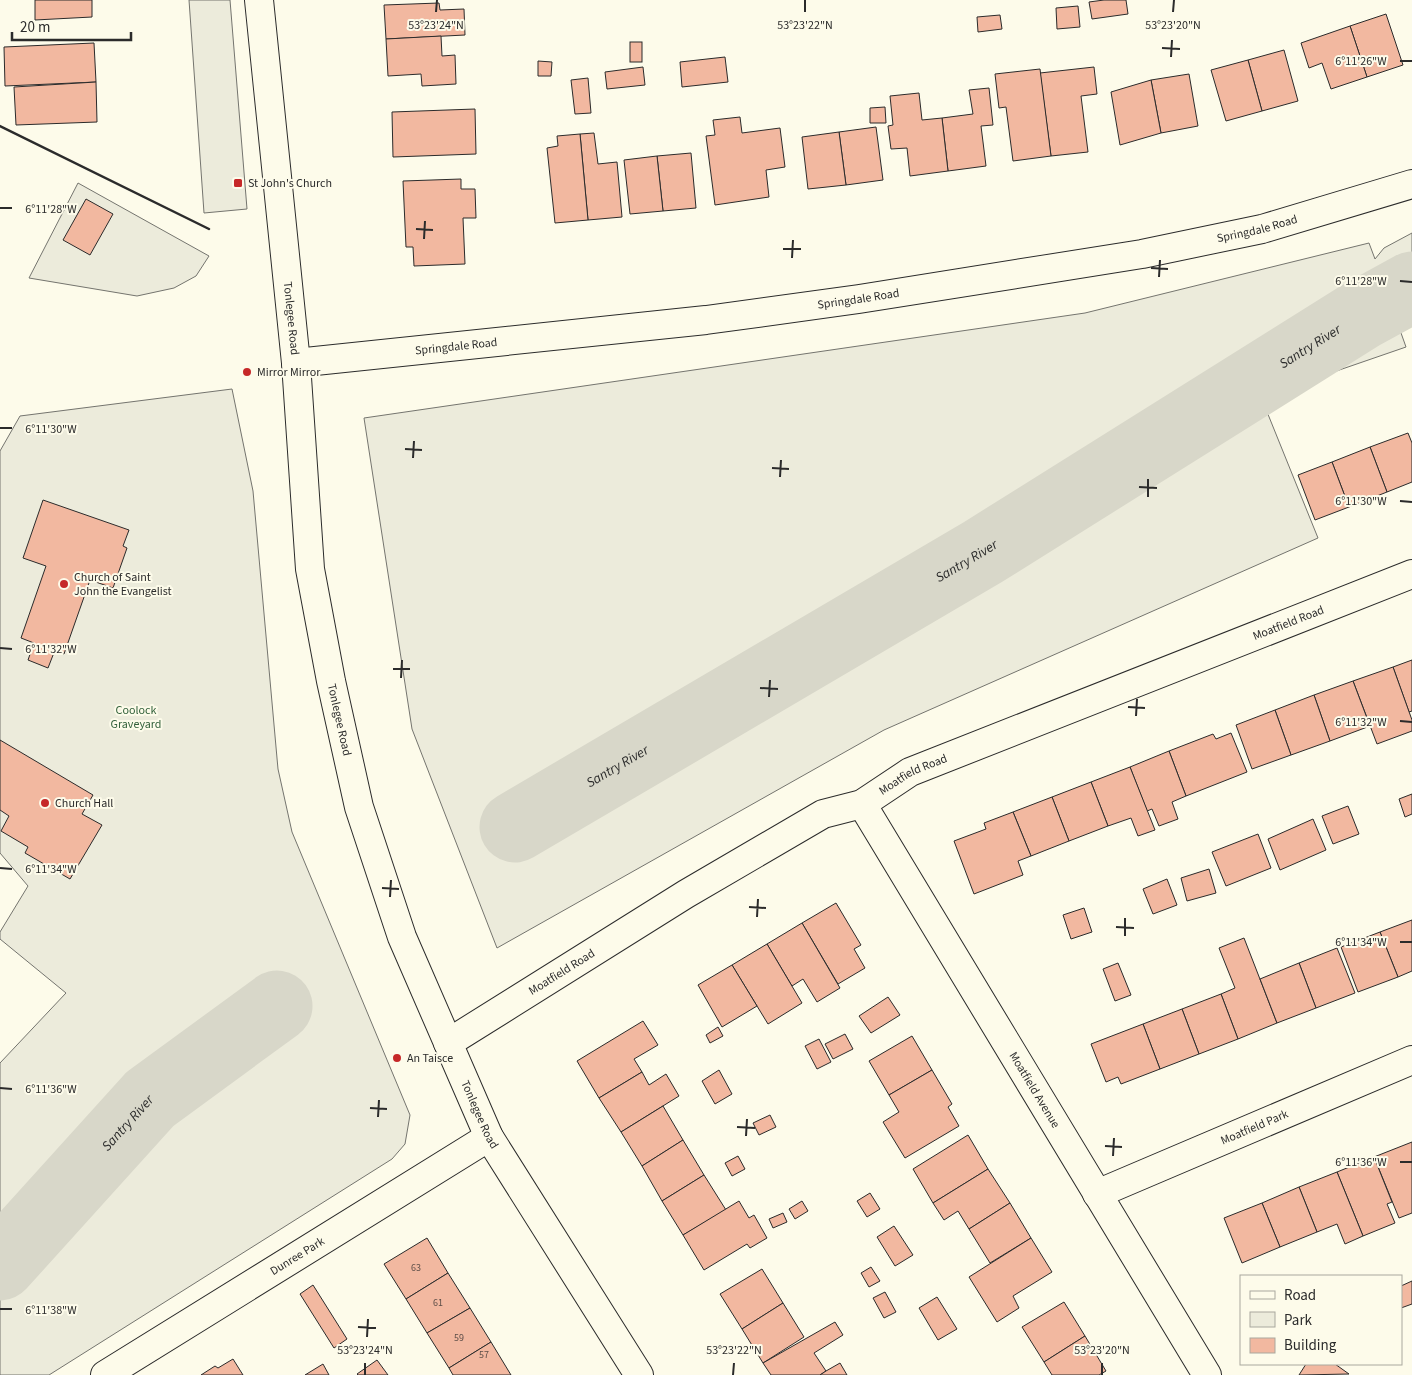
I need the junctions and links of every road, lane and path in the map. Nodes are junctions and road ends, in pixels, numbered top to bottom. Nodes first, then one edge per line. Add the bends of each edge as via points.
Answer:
1 (259, 0) edge
2 (1412, 184) edge
3 (296, 363) junction
4 (1412, 574) edge
5 (862, 804) junction
6 (448, 1043) junction
7 (1412, 1060) edge
8 (489, 1137) junction
9 (1097, 1194) junction
10 (105, 1375) edge
11 (639, 1375) edge
12 (1207, 1375) edge

1 - 3 street, Tonlegee Road
2 - 3 street, Springdale Road via 1262,229 1142,254 706,320
3 - 6 street, Tonlegee Road via 310,569 359,807 402,937
4 - 5 street, Moatfield Road via 910,772
5 - 6 street, Moatfield Road via 823,814 686,894
5 - 9 street, Moatfield Avenue
6 - 8 street, Tonlegee Road
7 - 9 street, Moatfield Park
8 - 10 street, Dunree Park
8 - 11 street, Tonlegee Road
9 - 12 street, Moatfield Avenue

